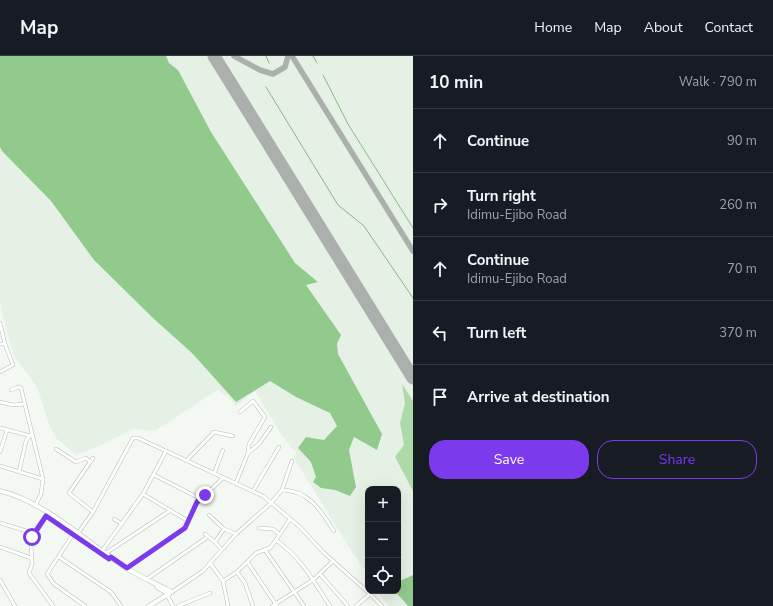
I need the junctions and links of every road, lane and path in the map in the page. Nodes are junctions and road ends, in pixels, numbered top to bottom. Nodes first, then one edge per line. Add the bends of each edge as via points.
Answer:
1 (0, 323) edge
2 (0, 344) edge
3 (5, 344) junction
4 (1, 370) edge
5 (11, 390) dead end
6 (0, 402) edge
7 (24, 404) junction
8 (240, 412) dead end
9 (270, 427) dead end
10 (0, 428) edge
11 (7, 430) junction
12 (31, 436) junction
13 (233, 436) dead end
14 (279, 447) dead end
15 (56, 449) dead end
16 (223, 450) dead end
17 (166, 451) junction
18 (0, 452) edge
19 (248, 453) junction
20 (93, 458) dead end
21 (186, 461) junction
22 (292, 461) dead end
23 (90, 462) junction
24 (0, 466) edge
25 (19, 472) junction
26 (214, 474) junction
27 (154, 475) junction
28 (223, 478) junction
29 (43, 480) junction
30 (236, 483) junction
31 (282, 490) junction
32 (253, 491) junction
33 (0, 492) edge
34 (143, 494) junction
35 (201, 499) junction
36 (271, 503) junction
37 (35, 506) junction
38 (171, 510) junction
39 (93, 512) junction
40 (209, 515) dead end
41 (46, 516) junction
42 (114, 519) dead end
43 (290, 519) junction
44 (188, 521) junction
45 (0, 523) edge
46 (122, 524) junction
47 (259, 528) dead end
48 (224, 529) junction
49 (334, 531) dead end
50 (33, 533) junction
51 (76, 533) junction
52 (205, 534) dead end
53 (236, 534) junction
54 (279, 534) junction
55 (206, 538) dead end
56 (276, 540) junction
57 (215, 542) junction
58 (0, 547) edge
59 (221, 550) junction
60 (265, 550) junction
61 (104, 552) junction
62 (59, 557) junction
63 (31, 558) junction
64 (110, 558) junction
65 (333, 561) junction
66 (210, 563) junction
67 (248, 563) junction
68 (129, 570) junction
69 (238, 572) junction
70 (320, 574) junction
71 (147, 579) junction
72 (0, 580) edge
73 (313, 580) junction
74 (223, 581) junction
75 (365, 590) edge
76 (210, 592) dead end
77 (295, 592) junction
78 (169, 593) junction
79 (370, 594) joint
80 (277, 605) edge
81 (15, 606) edge
82 (53, 606) edge
83 (85, 606) edge
84 (121, 606) edge
85 (149, 606) edge
86 (173, 606) edge
87 (178, 606) edge
88 (228, 606) edge
89 (253, 606) edge
90 (272, 606) edge
91 (304, 606) edge
92 (330, 606) edge
93 (348, 606) edge
94 (356, 606) edge
95 (382, 606) edge

1 - 3 street
2 - 3 street
3 - 4 street via 13,365
5 - 7 street via 20,387
6 - 7 street
7 - 12 street
8 - 19 street via 253,401 265,417 249,444
9 - 19 street via 259,444
10 - 11 street
11 - 12 street
11 - 18 street
12 - 25 street via 26,441
12 - 29 street
13 - 21 street via 214,432
14 - 32 street
15 - 23 street via 76,462 86,458
16 - 26 street
17 - 21 street
17 - 27 street
17 - 39 street via 133,438
19 - 30 street
20 - 23 street
21 - 26 street
22 - 31 street
23 - 39 street via 69,493
24 - 25 street
25 - 29 street
26 - 28 street
27 - 34 street
27 - 35 street
28 - 30 street
28 - 35 street
29 - 37 street via 41,494
30 - 32 street
31 - 36 street
31 - 49 street via 289,490 314,502
32 - 36 street
33 - 37 main road via 10,493
33 - 41 main road
34 - 38 street
34 - 46 street
35 - 44 street
36 - 43 street
36 - 53 street
37 - 51 main road
38 - 44 street
38 - 61 street
39 - 51 street
40 - 48 street
41 - 50 street
41 - 51 main road
42 - 46 street
43 - 54 street
43 - 65 street
44 - 68 street via 179,533
45 - 50 street
46 - 61 street
47 - 54 street via 273,529
48 - 53 street
48 - 57 street
50 - 63 street via 30,543
51 - 61 main road
51 - 62 street
51 - 64 main road
52 - 57 street
53 - 59 street
54 - 56 street
55 - 71 street
56 - 60 street
56 - 73 street via 292,552
57 - 59 street
58 - 63 street
59 - 66 street
60 - 67 street via 256,553
60 - 77 street
61 - 64 main road
62 - 83 street via 47,575 54,584
62 - 84 street via 111,592
63 - 82 street via 29,572
64 - 68 main road
65 - 70 street
65 - 75 street
66 - 74 street
66 - 78 street via 191,580
67 - 69 street
67 - 80 street
68 - 71 main road
68 - 78 main road
69 - 74 street
69 - 89 street
70 - 73 street
70 - 93 street
71 - 78 main road
72 - 81 street
73 - 77 street
73 - 92 street
74 - 88 street
76 - 87 street
77 - 80 street
77 - 91 street
78 - 85 main road
78 - 86 street
79 - 94 street
79 - 95 street
80 - 90 street

